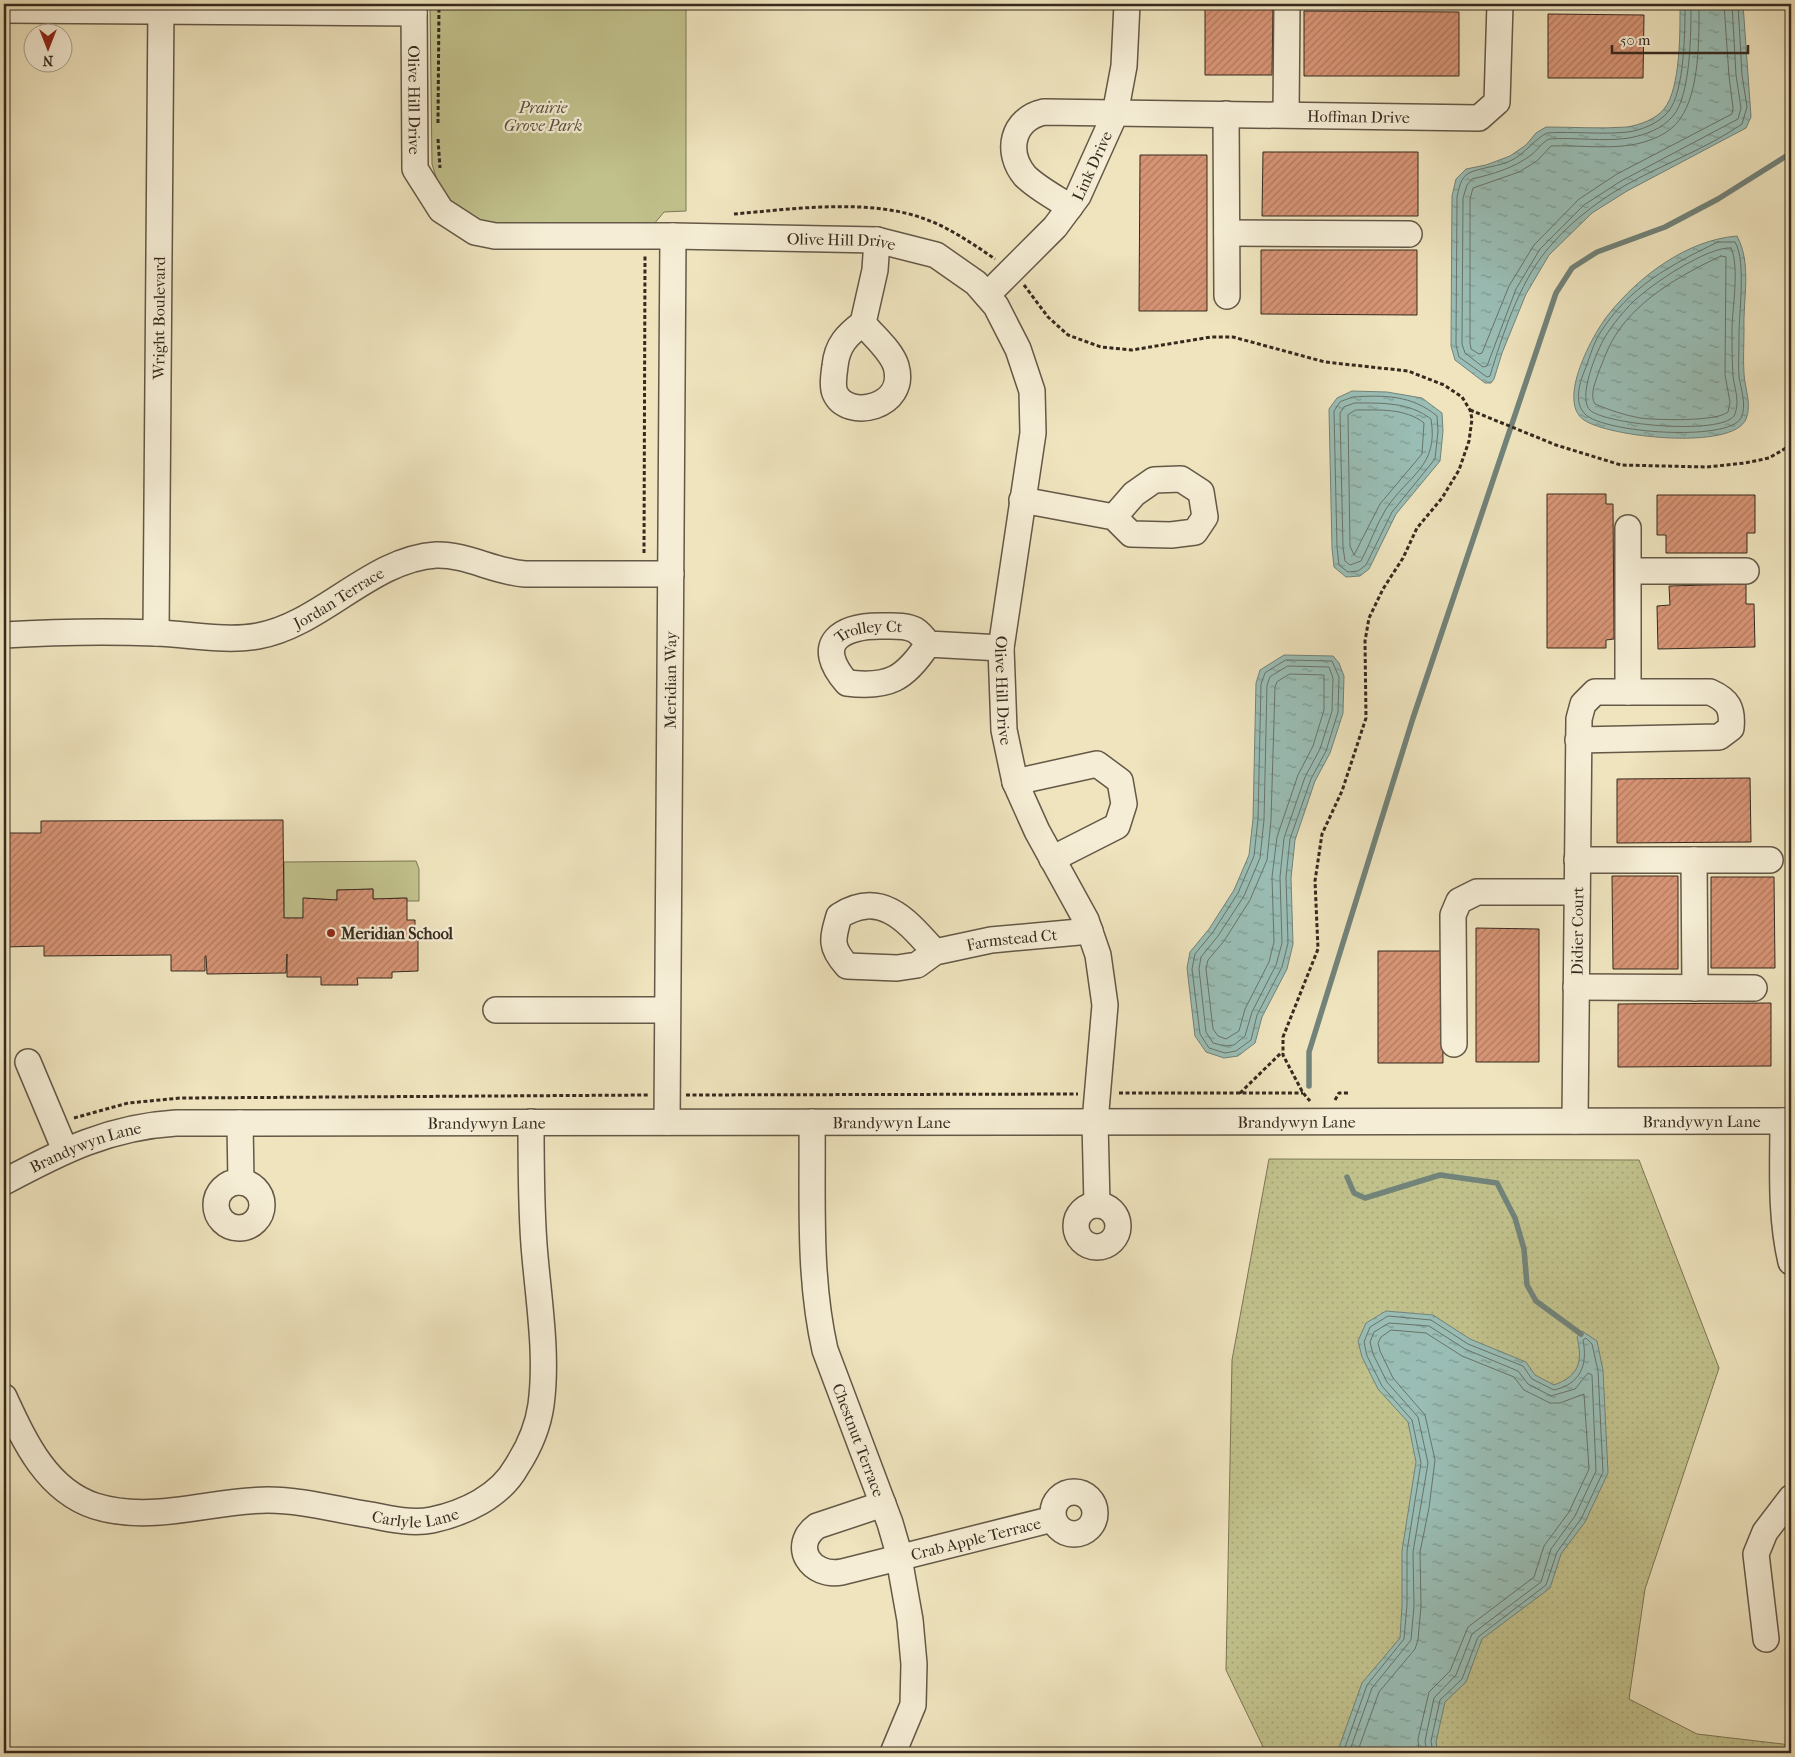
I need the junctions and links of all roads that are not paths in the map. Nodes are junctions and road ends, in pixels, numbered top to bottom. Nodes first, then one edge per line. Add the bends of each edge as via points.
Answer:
1 (1128, 4) edge
2 (1287, 4) edge
3 (1500, 4) edge
4 (162, 7) edge
5 (414, 9) edge
6 (4, 10) edge
7 (1115, 114) junction
8 (1226, 114) junction
9 (1286, 114) junction
10 (1070, 207) junction
11 (1227, 233) junction
12 (1409, 234) dead end
13 (673, 236) junction
14 (877, 240) junction
15 (987, 295) junction
16 (1227, 296) dead end
17 (863, 324) dead end
18 (1022, 500) junction
19 (1114, 517) dead end
20 (1628, 528) dead end
21 (1629, 571) junction
22 (1746, 571) dead end
23 (671, 574) junction
24 (156, 633) junction
25 (4, 635) edge
26 (928, 644) dead end
27 (1000, 648) junction
28 (1628, 692) junction
29 (1578, 740) junction
30 (1015, 782) junction
31 (1052, 859) junction
32 (1577, 860) junction
33 (1694, 860) junction
34 (1770, 860) dead end
35 (1577, 892) junction
36 (1090, 931) junction
37 (934, 952) dead end
38 (1576, 987) junction
39 (1695, 988) junction
40 (1754, 988) dead end
41 (496, 1010) dead end
42 (668, 1010) junction
43 (1454, 1044) dead end
44 (28, 1062) dead end
45 (1574, 1121) junction
46 (1787, 1121) edge
47 (531, 1122) junction
48 (667, 1122) junction
49 (812, 1122) junction
50 (1095, 1122) junction
51 (240, 1123) junction
52 (64, 1150) junction
53 (4, 1182) edge
54 (241, 1182) dead end
55 (1097, 1205) dead end
56 (1791, 1262) edge
57 (4, 1397) edge
58 (13, 1442) edge
59 (1791, 1498) edge
60 (883, 1504) junction
61 (1053, 1519) dead end
62 (899, 1558) junction
63 (1766, 1639) dead end
64 (898, 1752) edge

1 - 7 street, Link Drive via 1124,66
2 - 9 street
3 - 9 street, Hoffman Drive via 1497,102 1479,118
4 - 5 street, Olive Hill Drive
4 - 6 street, Olive Hill Drive
4 - 24 street, Wright Boulevard
5 - 13 street, Olive Hill Drive via 415,169 441,210 475,232 496,236
7 - 8 street, Hoffman Drive
7 - 10 street, Link Drive
7 - 10 street, Hoffman Drive via 1044,112 1029,117 1019,126 1014,147 1023,173
8 - 9 street, Hoffman Drive
8 - 11 street
10 - 15 street, Link Drive via 1036,248
11 - 12 street
11 - 16 street
13 - 14 street, Olive Hill Drive
13 - 23 street, Meridian Way
14 - 15 street, Olive Hill Drive via 936,255 976,283
14 - 17 street via 876,270
15 - 18 street, Olive Hill Drive via 1018,349 1032,391 1033,433
18 - 19 street
18 - 27 street, Olive Hill Drive
20 - 21 street
21 - 22 street
21 - 28 street
23 - 24 street, Jordan Terrace via 506,573 466,559 438,555 395,566 300,620 258,636 237,638
23 - 42 street, Meridian Way
24 - 25 street, Jordan Terrace
26 - 27 street, Trolley Ct
27 - 30 street, Olive Hill Drive via 1004,730
28 - 29 street, Didier Court via 1595,692 1583,704
28 - 29 street, Didier Court via 1710,692 1724,698 1732,713 1731,728 1719,738
29 - 32 street, Didier Court
30 - 31 street, Olive Hill Drive
30 - 31 street via 1097,764 1120,781 1124,804 1117,826
31 - 36 street, Olive Hill Drive
32 - 33 street
32 - 35 street, Didier Court
33 - 34 street
33 - 39 street
35 - 38 street, Didier Court
35 - 43 street via 1477,892 1459,900 1453,915
36 - 37 street, Farmstead Ct via 991,940
36 - 50 street, Olive Hill Drive via 1098,955 1105,1005
38 - 39 street
38 - 45 street, Didier Court
39 - 40 street
41 - 42 street
42 - 48 street, Meridian Way
44 - 52 street
45 - 46 street, Brandywyn Lane
45 - 50 street, Brandywyn Lane
46 - 56 street via 1783,1210
47 - 48 street, Brandywyn Lane
47 - 51 street, Brandywyn Lane
47 - 58 street, Carlyle Lane via 531,1202 543,1372 541,1407 530,1441 516,1468 498,1489 482,1501 454,1514 428,1520 395,1520 269,1500 227,1502 153,1513 126,1511 95,1506 68,1492
48 - 49 street, Brandywyn Lane
49 - 50 street, Brandywyn Lane
49 - 60 street, Chestnut Terrace via 813,1280 819,1322 825,1350
50 - 55 street, Olive Hill Drive
51 - 52 street, Brandywyn Lane via 144,1125
51 - 54 street
52 - 53 street, Brandywyn Lane
57 - 58 street, Carlyle Lane
59 - 63 street via 1765,1532 1756,1554
60 - 62 street, Chestnut Terrace
60 - 62 street, Crab Apple Terrace via 817,1526 805,1541 808,1558 818,1571 828,1574
61 - 62 street, Crab Apple Terrace
62 - 64 street, Chestnut Terrace via 914,1664 913,1705

